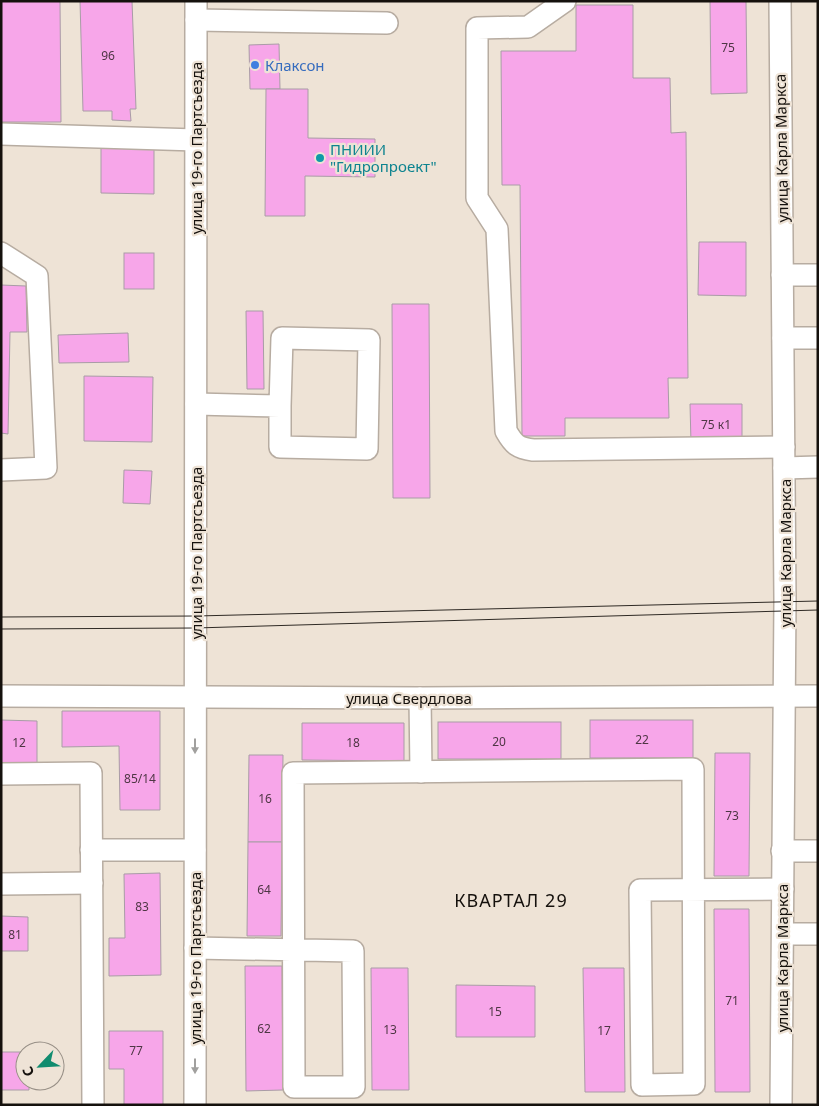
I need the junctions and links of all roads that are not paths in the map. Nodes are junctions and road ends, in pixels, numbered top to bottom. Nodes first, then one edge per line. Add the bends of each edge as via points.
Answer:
1 (565, 1) edge
2 (780, 1) edge
3 (196, 11) edge
4 (387, 22) dead end
5 (1, 134) edge
6 (196, 140) junction
7 (1, 253) edge
8 (818, 275) edge
9 (782, 276) junction
10 (783, 338) junction
11 (818, 338) edge
12 (196, 404) junction
13 (280, 406) junction
14 (784, 457) junction
15 (818, 467) edge
16 (1, 470) edge
17 (1, 696) edge
18 (784, 696) junction
19 (818, 696) edge
20 (195, 697) junction
21 (420, 698) junction
22 (421, 772) junction
23 (1, 774) edge
24 (91, 850) junction
25 (196, 850) junction
26 (782, 851) junction
27 (818, 851) edge
28 (92, 883) junction
29 (1, 884) edge
30 (693, 889) junction
31 (783, 889) junction
32 (783, 934) junction
33 (818, 934) edge
34 (195, 948) junction
35 (294, 950) junction
36 (93, 1105) edge
37 (195, 1105) edge
38 (781, 1105) edge

1 - 14 street via 528,27 477,28 477,198 498,229 506,431 521,448 533,450
2 - 9 street, улица Карла Маркса
3 - 4 street
3 - 6 street, улица 19-го Партсъезда
5 - 6 street
6 - 12 street, улица 19-го Партсъезда
7 - 16 street via 37,276 46,468
8 - 9 street
9 - 10 street, улица Карла Маркса
10 - 11 street
10 - 14 street, улица Карла Маркса
12 - 13 street
12 - 20 street, улица 19-го Партсъезда
13 - 13 street via 282,338 369,340 367,449 280,447
14 - 15 street
14 - 18 street, улица Карла Маркса
17 - 20 street, улица Свердлова
18 - 19 street, улица Свердлова
18 - 21 street, улица Свердлова
18 - 26 street, улица Карла Маркса
20 - 21 street, улица Свердлова
20 -> 25 street, улица 19-го Партсъезда
21 - 22 street
22 - 30 street via 692,770
22 - 35 street via 294,772
23 - 24 street via 91,773
24 - 25 street
24 - 28 street
25 - 34 street, улица 19-го Партсъезда
26 - 27 street
26 - 31 street, улица Карла Маркса
28 - 29 street
28 - 36 street
30 - 30 street via 694,1084 642,1085 640,890
30 - 31 street
31 - 32 street, улица Карла Маркса
32 - 33 street
32 - 38 street, улица Карла Маркса
34 - 35 street
34 -> 37 street, улица 19-го Партсъезда
35 - 35 street via 353,951 354,1087 294,1087

